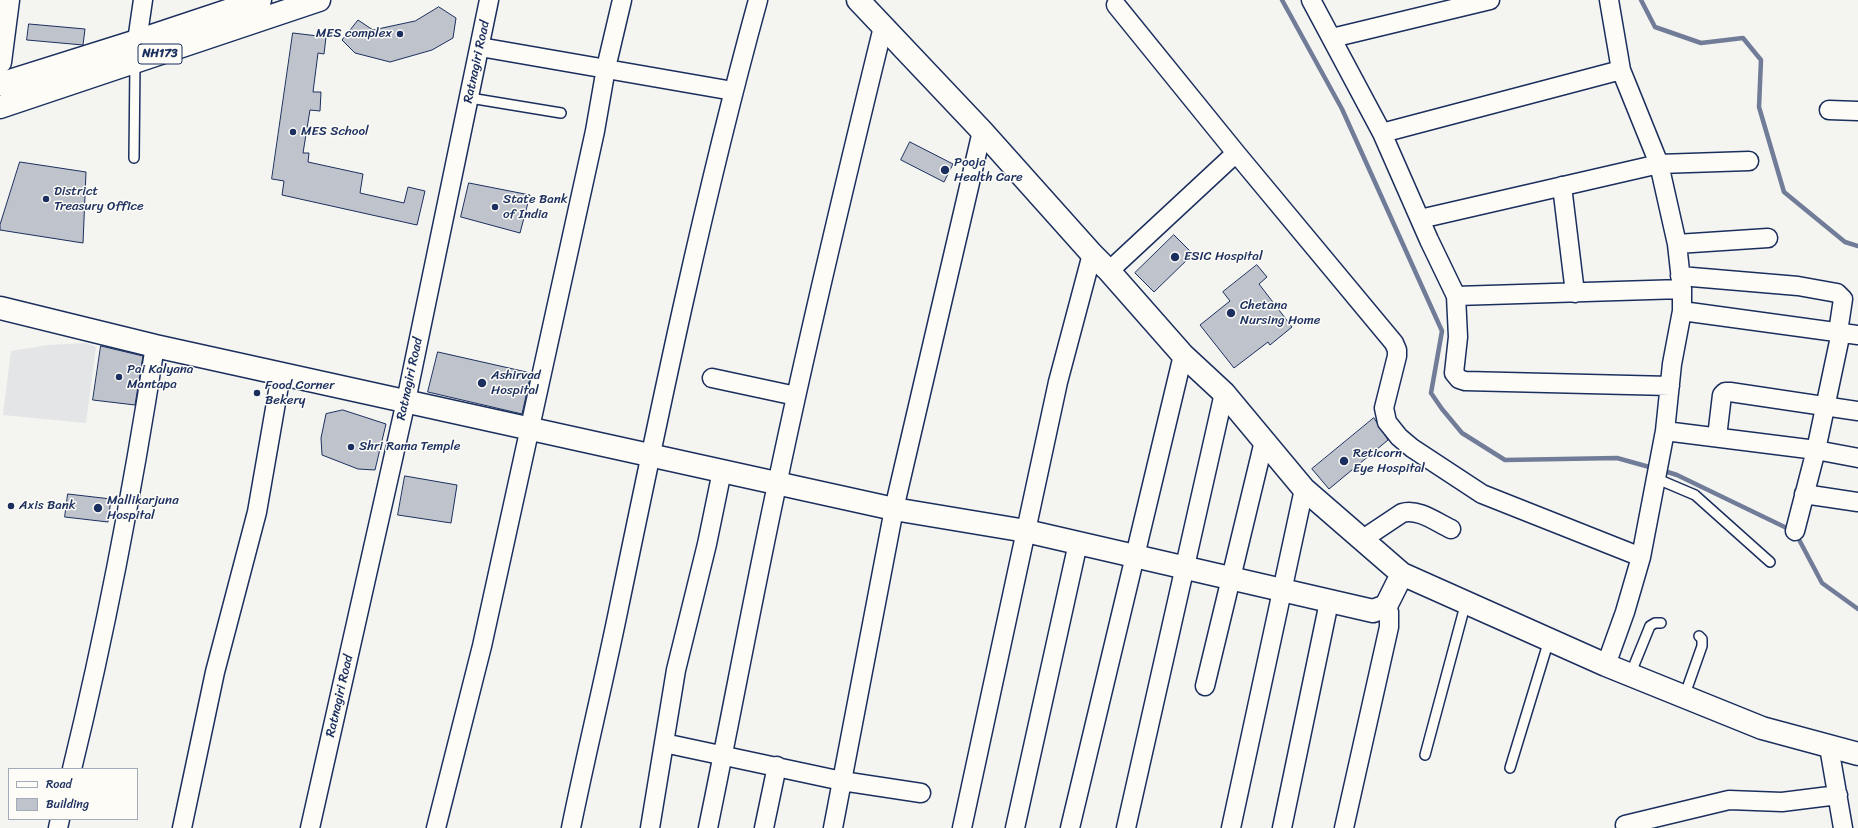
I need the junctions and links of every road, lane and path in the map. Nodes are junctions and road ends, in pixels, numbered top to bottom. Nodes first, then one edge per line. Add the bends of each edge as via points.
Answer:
1 (8, 0) edge
2 (143, 0) edge
3 (260, 0) edge
4 (319, 0) edge
5 (490, 0) edge
6 (622, 0) edge
7 (758, 0) edge
8 (858, 0) edge
9 (1311, 0) edge
10 (1490, 0) edge
11 (1609, 0) edge
12 (1116, 5) dead end
13 (882, 27) junction
14 (1332, 38) junction
15 (480, 47) junction
16 (136, 52) junction
17 (0, 62) edge
18 (606, 68) junction
19 (1621, 70) junction
20 (0, 84) edge
21 (733, 91) junction
22 (470, 98) junction
23 (0, 106) edge
24 (1829, 110) dead end
25 (1858, 111) edge
26 (561, 113) dead end
27 (982, 132) junction
28 (1382, 134) junction
29 (1236, 153) junction
30 (134, 158) dead end
31 (1749, 160) dead end
32 (1659, 164) junction
33 (1562, 186) junction
34 (1420, 219) junction
35 (1768, 238) dead end
36 (1677, 244) junction
37 (1092, 254) junction
38 (1110, 271) junction
39 (1681, 283) junction
40 (1576, 293) junction
41 (1456, 296) junction
42 (0, 308) edge
43 (1682, 311) junction
44 (1846, 333) edge
45 (155, 346) junction
46 (1183, 355) junction
47 (281, 374) junction
48 (712, 378) dead end
49 (1670, 386) junction
50 (1224, 393) junction
51 (796, 396) junction
52 (406, 401) junction
53 (1825, 406) junction
54 (1858, 411) edge
55 (530, 428) junction
56 (1665, 431) junction
57 (1717, 437) junction
58 (1264, 441) junction
59 (1816, 450) junction
60 (649, 455) junction
61 (1858, 458) edge
62 (1657, 468) junction
63 (722, 471) junction
64 (777, 483) junction
65 (1304, 489) junction
66 (1804, 494) junction
67 (1858, 502) edge
68 (894, 509) junction
69 (1451, 529) dead end
70 (1026, 531) junction
71 (1795, 531) dead end
72 (1363, 539) junction
73 (1078, 543) junction
74 (1136, 557) junction
75 (1641, 557) junction
76 (1770, 562) dead end
77 (1183, 568) junction
78 (1402, 574) junction
79 (1230, 579) junction
80 (1282, 591) junction
81 (1329, 602) junction
82 (1466, 602) junction
83 (1386, 606) junction
84 (1661, 623) dead end
85 (1699, 636) dead end
86 (1549, 640) junction
87 (1606, 665) junction
88 (1630, 675) junction
89 (1205, 686) dead end
90 (1684, 697) junction
91 (664, 743) junction
92 (1829, 747) junction
93 (724, 754) junction
94 (1858, 754) edge
95 (1425, 755) dead end
96 (777, 766) junction
97 (72, 768) edge
98 (1510, 768) dead end
99 (842, 781) junction
100 (921, 793) dead end
101 (1838, 795) junction
102 (1625, 825) dead end
103 (182, 828) edge
104 (310, 828) edge
105 (436, 828) edge
106 (571, 828) edge
107 (650, 828) edge
108 (708, 828) edge
109 (764, 828) edge
110 (833, 828) edge
111 (962, 828) edge
112 (1015, 828) edge
113 (1070, 828) edge
114 (1126, 828) edge
115 (1231, 828) edge
116 (1282, 828) edge
117 (1344, 828) edge
118 (1843, 828) edge

1 - 17 main road
2 - 16 street
3 - 16 main road, NH173
4 - 16 main road, NH173
5 - 15 street, Ratnagiri Road
6 - 18 street
7 - 21 street
8 - 13 main road
9 - 14 street
10 - 14 street
11 - 19 street
12 - 29 street
13 - 27 main road
13 - 51 street
14 - 28 street
15 - 18 street
15 - 22 street, Ratnagiri Road
16 - 20 main road, NH173
16 - 23 main road, NH173
16 - 30 lane
18 - 21 street
18 - 55 street via 595,131
19 - 28 street
19 - 32 street
21 - 60 street
22 - 26 lane
22 - 52 street, Ratnagiri Road
24 - 25 street
27 - 37 main road
27 - 68 street
28 - 34 street
29 - 38 street
29 - 75 street via 1394,343 1397,356 1384,416 1399,437 1482,494
31 - 32 street
32 - 33 street
32 - 36 street
33 - 34 street
33 - 40 street
34 - 41 street
35 - 36 street
36 - 39 street
37 - 38 main road
37 - 70 street via 1058,382
38 - 46 main road
39 - 40 street
39 - 43 street
39 - 44 street via 1798,286 1837,293 1843,299
40 - 41 street
41 - 49 street via 1458,337 1454,373 1458,379
42 - 45 main road
43 - 44 street
43 - 49 street
44 - 53 street
45 - 47 main road
45 - 97 street via 114,579
46 - 50 main road
46 - 74 street
47 - 52 main road
47 - 103 street via 257,512 215,672
48 - 51 street
49 - 56 street
50 - 58 main road
50 - 77 street
51 - 64 street
52 - 55 main road
52 - 104 street, Ratnagiri Road
53 - 54 street
53 - 57 street via 1725,392 1722,395
53 - 59 street
55 - 60 main road
55 - 105 street via 482,646
56 - 57 street
56 - 62 street
57 - 59 street
58 - 65 main road
58 - 79 street
59 - 61 street
59 - 66 street
60 - 63 main road
60 - 106 street via 619,609
62 - 75 street
62 - 76 lane via 1695,495
63 - 64 main road
63 - 91 street via 676,670
64 - 68 main road
64 - 93 street
65 - 72 main road
65 - 80 street
66 - 67 street
66 - 71 street
68 - 70 main road
68 - 99 street
69 - 72 street via 1408,511
70 - 73 main road
70 - 111 street
72 - 78 main road
73 - 74 main road
73 - 112 street
74 - 77 main road
74 - 113 street
75 - 87 street
77 - 79 main road
77 - 114 street
78 - 82 main road
78 - 83 main road
79 - 80 main road
79 - 89 street
80 - 81 main road
80 - 115 street
81 - 83 main road via 1373,612
81 - 116 street
82 - 86 main road
82 - 95 lane
83 - 117 street via 1389,612 1389,627
84 - 88 lane via 1650,626
85 - 90 lane via 1702,646
86 - 87 main road
86 - 98 lane
87 - 88 main road
88 - 90 main road
90 - 92 main road via 1762,728
91 - 93 street
91 - 107 street
92 - 94 main road
92 - 101 street
93 - 96 street
93 - 108 street
96 - 99 street
96 - 109 street
99 - 100 street
99 - 110 street
101 - 102 street via 1782,802 1729,800
101 - 118 street

